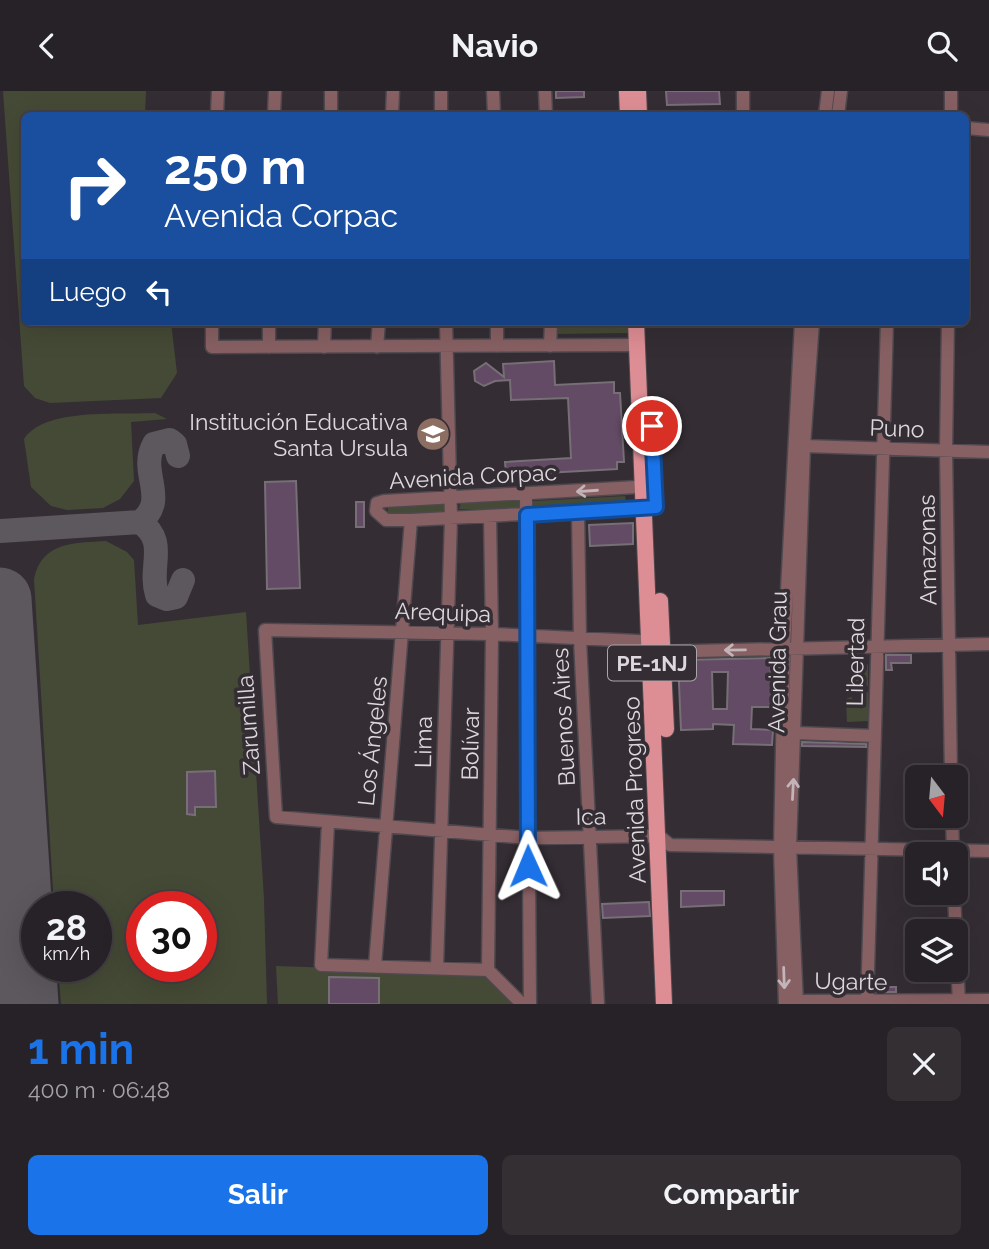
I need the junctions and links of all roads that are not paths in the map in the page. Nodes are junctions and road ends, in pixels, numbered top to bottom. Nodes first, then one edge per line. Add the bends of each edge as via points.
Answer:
1 (218, 91) edge
2 (275, 91) edge
3 (331, 91) edge
4 (393, 91) edge
5 (441, 91) edge
6 (493, 91) edge
7 (545, 91) edge
8 (627, 91) edge
9 (638, 91) edge
10 (743, 91) edge
11 (828, 91) edge
12 (841, 91) edge
13 (951, 91) edge
14 (217, 112) edge
15 (274, 112) edge
16 (331, 112) edge
17 (392, 112) edge
18 (442, 112) edge
19 (494, 112) edge
20 (546, 112) edge
21 (628, 112) edge
22 (639, 112) edge
23 (743, 112) edge
24 (825, 112) edge
25 (838, 112) edge
26 (951, 112) edge
27 (969, 128) edge
28 (989, 130) edge
29 (212, 326) edge
30 (269, 326) edge
31 (325, 326) edge
32 (379, 326) edge
33 (446, 326) edge
34 (497, 326) edge
35 (551, 326) edge
36 (636, 326) edge
37 (647, 326) edge
38 (801, 326) edge
39 (813, 326) edge
40 (887, 326) edge
41 (948, 326) edge
42 (637, 345) junction
43 (446, 346) junction
44 (497, 346) junction
45 (550, 346) junction
46 (269, 347) junction
47 (324, 347) junction
48 (377, 347) junction
49 (804, 446) junction
50 (881, 449) junction
51 (946, 450) junction
52 (989, 452) edge
53 (650, 487) junction
54 (526, 495) junction
55 (450, 498) junction
56 (651, 507) junction
57 (578, 512) junction
58 (527, 515) junction
59 (490, 517) junction
60 (451, 519) junction
61 (411, 520) junction
62 (265, 630) joint
63 (405, 632) junction
64 (447, 633) junction
65 (492, 634) junction
66 (529, 638) junction
67 (580, 640) junction
68 (989, 644) edge
69 (877, 645) junction
70 (949, 646) junction
71 (657, 647) junction
72 (791, 648) junction
73 (796, 733) junction
74 (875, 736) junction
75 (951, 765) edge
76 (276, 817) joint
77 (328, 823) junction
78 (385, 825) junction
79 (443, 829) junction
80 (490, 834) junction
81 (528, 838) junction
82 (591, 838) junction
83 (665, 840) junction
84 (785, 849) junction
85 (870, 850) junction
86 (905, 851) edge
87 (989, 851) edge
88 (968, 852) edge
89 (955, 905) edge
90 (375, 965) junction
91 (437, 967) junction
92 (488, 970) junction
93 (989, 1000) edge
94 (959, 1002) edge
95 (793, 1003) edge
96 (867, 1003) edge
97 (522, 1004) edge
98 (530, 1004) edge
99 (598, 1004) edge
100 (664, 1004) edge
101 (675, 1004) edge

1 - 14 street
2 - 15 street
3 - 16 street
4 - 17 street
5 - 18 street
6 - 19 street
7 - 20 street
8 - 21 main road
9 - 22 main road
10 - 23 street
11 - 24 street
12 - 25 street
13 - 26 street
27 - 28 street
29 - 46 street via 212,347
30 - 46 street
31 - 47 street
32 - 48 street
33 - 43 street, Lima
34 - 44 street
35 - 45 street
36 - 42 main road, Avenida Progreso / PE-1NJ
37 - 53 main road, Avenida Progreso / PE-1NJ
38 - 72 street, Avenida Grau
39 - 49 street, Avenida Grau
40 - 50 street, Libertad
41 - 51 street, Amazonas
42 - 45 street
42 - 53 main road, Avenida Progreso / PE-1NJ
43 - 44 street
43 - 48 street
43 - 55 street, Lima
44 - 45 street
46 - 47 street
47 - 48 street
49 - 50 street, Puno
49 - 72 street, Avenida Grau
50 - 51 street, Puno
50 - 69 street, Libertad
51 - 52 street, Puno
51 - 70 street, Amazonas
53 -> 54 street, Avenida Corpac
53 - 56 main road, Avenida Progreso / PE-1NJ
54 - 55 street, Avenida Corpac
54 - 58 street
55 - 60 street, Lima
55 - 61 street, Avenida Corpac via 377,503 382,519
56 - 57 street, Avenida Corpac
56 - 71 main road, Avenida Progreso / PE-1NJ
57 - 58 street, Avenida Corpac
57 - 67 street, Buenos Aires
58 - 59 street, Avenida Corpac
58 - 66 street
59 - 60 street, Avenida Corpac
59 - 65 street, Bolívar
60 - 61 street, Avenida Corpac
60 - 64 street, Lima
61 - 63 street, Los Ángeles
62 - 63 street, Arequipa
62 - 76 street, Zarumilla
63 - 64 street, Arequipa
63 - 78 street, Los Ángeles
64 - 65 street, Arequipa
64 - 79 street, Lima
65 - 66 street, Arequipa
65 - 80 street, Bolívar
66 - 67 street, Arequipa
66 - 81 street
67 - 71 street, Arequipa
67 - 82 street, Buenos Aires
68 - 70 street, Arequipa
69 - 70 street, Arequipa
69 - 72 street, Arequipa
69 - 74 street, Libertad
70 - 75 street, Amazonas
72 -> 71 street, Arequipa
71 - 83 main road, Avenida Progreso / PE-1NJ
72 - 73 street, Avenida Grau
72 - 84 street, Avenida Grau
73 - 74 street
84 -> 73 street, Avenida Grau
74 - 85 street, Libertad
76 - 77 street, Ica
77 - 78 street, Ica
77 - 90 street via 320,964
78 - 79 street, Ica
78 - 90 street, Los Ángeles
79 - 80 street, Ica
79 - 91 street, Lima
80 - 81 street, Ica
80 - 92 street, Bolívar
81 - 82 street, Ica
81 - 98 street
82 - 83 street, Ica
82 - 99 street, Buenos Aires
83 - 84 street, Ica
83 - 100 main road, Avenida Progreso / PE-1NJ
83 - 101 main road, Avenida Progreso / PE-1NJ
84 - 85 street, Ica
84 - 95 street, Avenida Grau
85 - 86 street, Ica
85 - 96 street, Libertad
87 - 88 street, Ica
89 - 94 street
90 - 91 street
91 - 92 street
92 - 97 street
93 - 94 street, Ugarte
94 - 96 street, Ugarte
95 - 96 street, Ugarte

